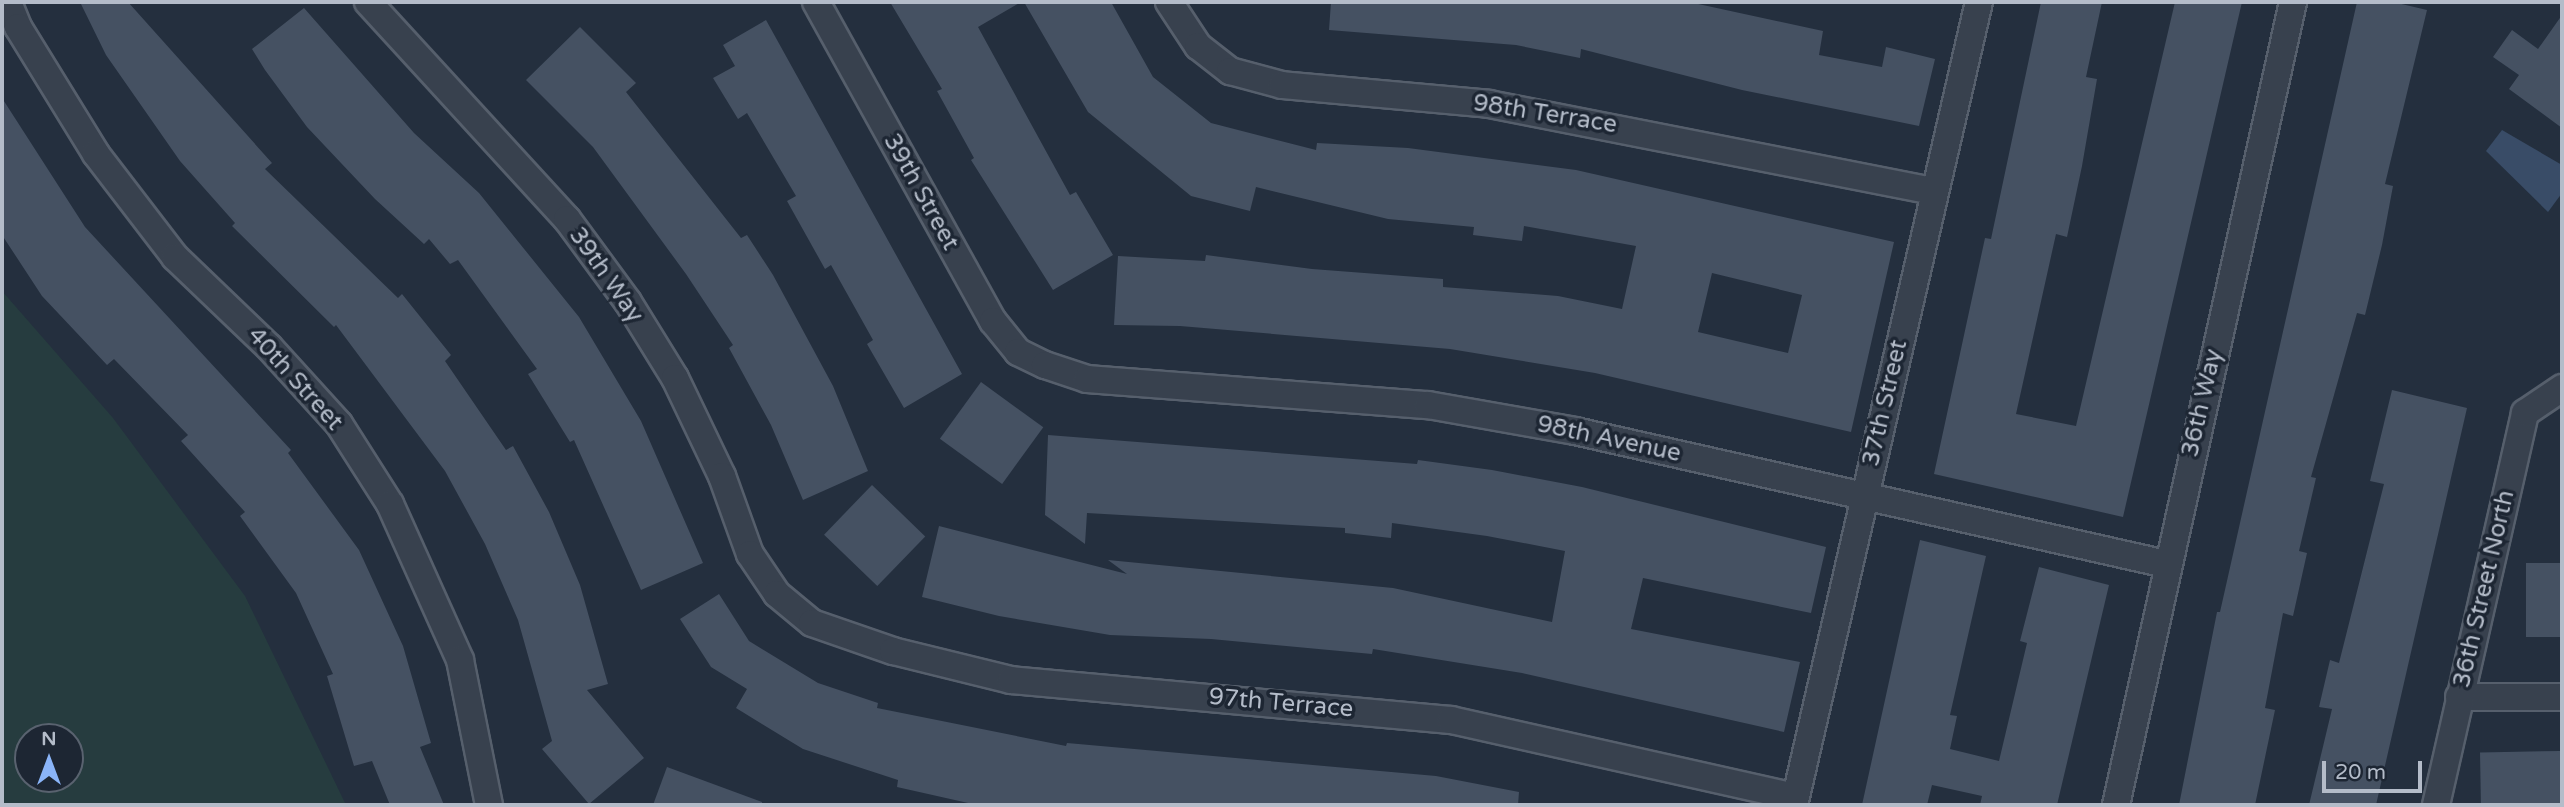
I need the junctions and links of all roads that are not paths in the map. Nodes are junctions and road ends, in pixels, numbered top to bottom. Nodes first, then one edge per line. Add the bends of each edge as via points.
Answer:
1 (8, 2) edge
2 (368, 2) edge
3 (816, 2) edge
4 (1979, 2) edge
5 (2293, 2) edge
6 (1173, 9) edge
7 (1933, 191) junction
8 (1045, 365) joint
9 (2559, 388) edge
10 (1865, 494) junction
11 (2166, 564) junction
12 (777, 594) joint
13 (2459, 697) junction
14 (2562, 697) edge
15 (1795, 801) edge
16 (489, 805) edge
17 (2116, 805) edge
18 (2436, 805) edge

1 - 16 street, 40th Street via 18,27 96,154 175,257 269,347 339,424 390,504 460,660
2 - 12 street, 39th Way via 567,219 628,302 675,377 722,476 750,554
3 - 8 street, 39th Street via 993,321 1018,352
4 - 7 street, 37th Street
5 - 11 street, 36th Way
6 - 7 street, 98th Terrace via 1198,46 1230,71 1282,85 1489,104
7 - 10 street, 37th Street
8 - 10 street, 98th Avenue via 1087,379 1427,405 1575,431
9 - 13 street, 36th Street North via 2525,413
10 - 11 street, 98th Avenue
10 - 15 street, 37th Street
11 - 17 street, 36th Way
12 - 15 street, 97th Terrace via 812,623 893,651 1011,680 1451,720
13 - 14 street
13 - 18 street, 36th Street North

